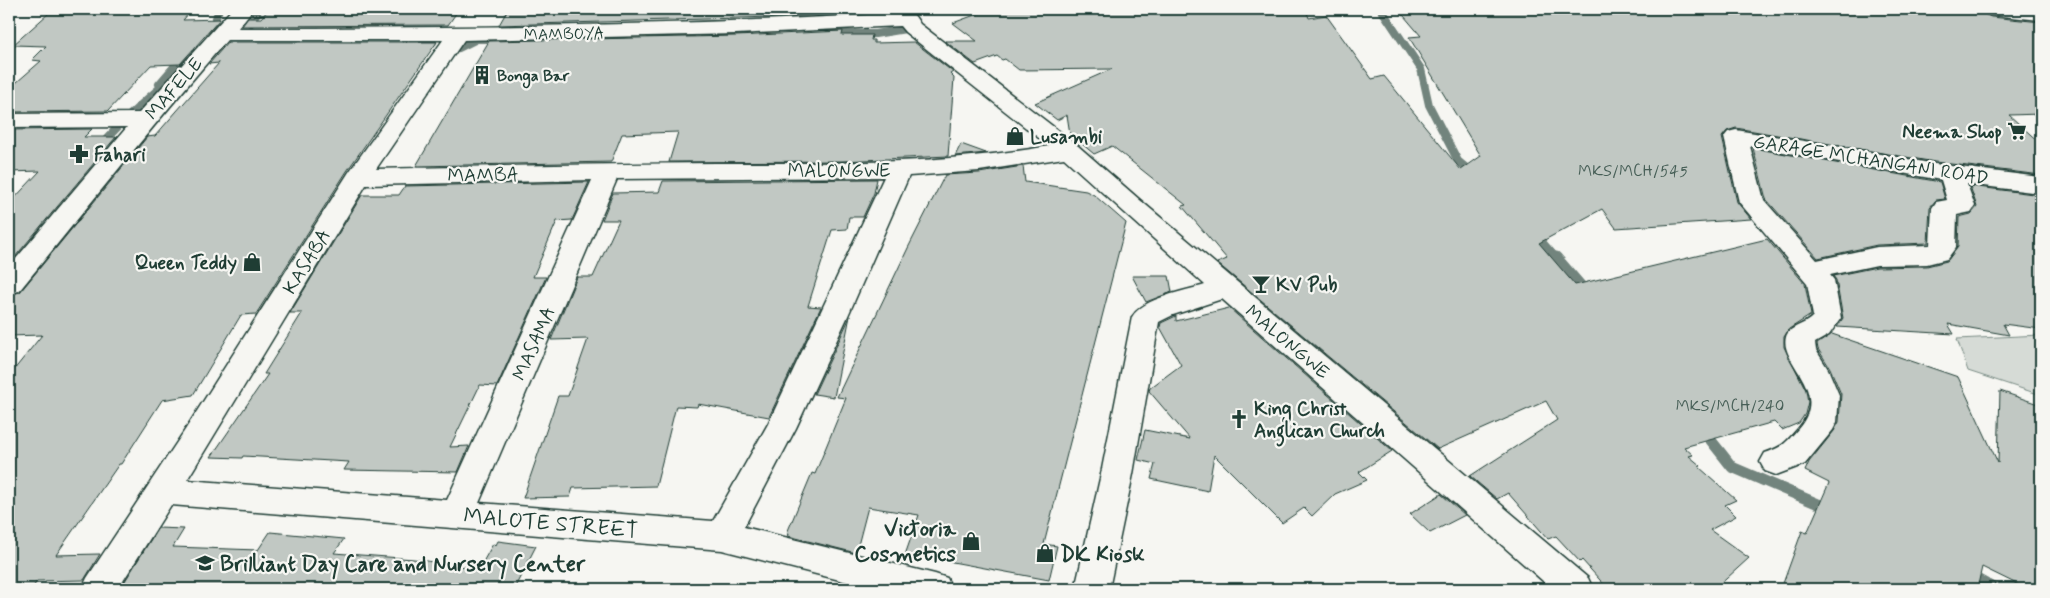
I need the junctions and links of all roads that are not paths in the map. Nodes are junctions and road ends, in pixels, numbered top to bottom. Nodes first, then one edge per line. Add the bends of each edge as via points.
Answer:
1 (243, 9) edge
2 (1992, 9) edge
3 (901, 14) edge
4 (2041, 14) edge
5 (221, 34) junction
6 (457, 35) junction
7 (145, 120) junction
8 (9, 121) edge
9 (1069, 150) junction
10 (899, 170) junction
11 (608, 171) junction
12 (1952, 174) junction
13 (358, 177) junction
14 (2041, 184) edge
15 (1812, 270) junction
16 (9, 284) edge
17 (1226, 288) junction
18 (1776, 462) dead end
19 (161, 491) junction
20 (457, 515) junction
21 (722, 536) junction
22 (99, 589) edge
23 (935, 589) edge
24 (1092, 589) edge
25 (1576, 589) edge

1 - 5 street, MAFELE
2 - 4 street
3 - 6 street, MAMBOYA via 791,26
3 - 9 street, MALONGWE via 912,28
5 - 6 street, MAMBOYA
5 - 7 street, MAFELE
6 - 13 street, KASABA
7 - 8 street
7 - 16 street, MAFELE
9 - 10 street, MALONGWE via 967,165
9 - 17 street, MALONGWE
10 - 11 street, MALONGWE
10 - 21 street via 781,428
11 - 13 street, MAMBA
11 - 20 street, MASAMA
12 - 14 street, GARAGE MCHANGANI ROAD
12 - 15 street via 1962,206 1945,208 1944,241 1940,252 1852,259
12 - 15 street, GARAGE MCHANGANI ROAD via 1736,137 1752,202
13 - 19 street, KASABA
15 - 18 street, GARAGE MCHANGANI ROAD via 1820,280 1827,318 1819,328 1800,338 1802,352 1814,369 1824,395 1822,422 1794,455
17 - 24 street via 1163,308 1146,317 1118,474
17 - 25 street, MALONGWE
19 - 20 street, MALOTE STREET
19 - 22 street, KASABA
20 - 21 street, MALOTE STREET
21 - 23 street, MALOTE STREET

